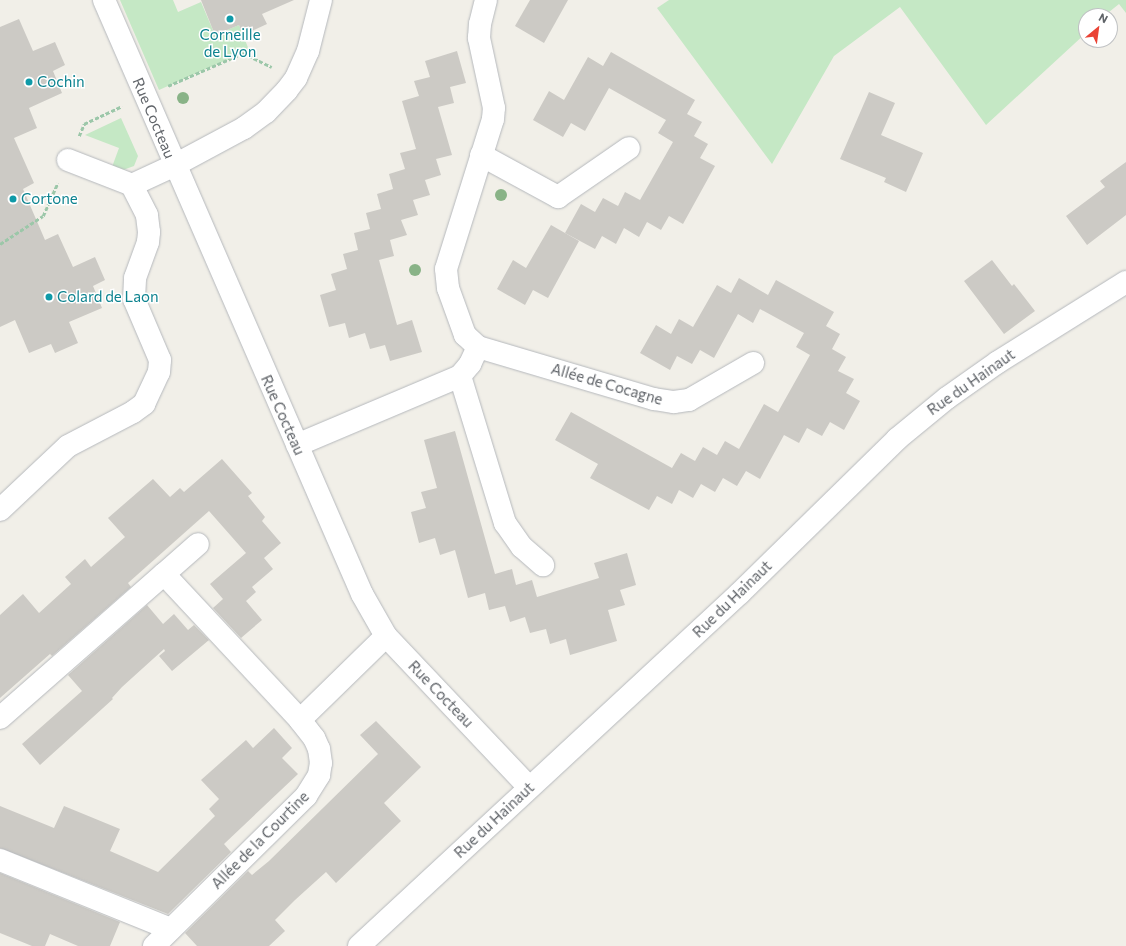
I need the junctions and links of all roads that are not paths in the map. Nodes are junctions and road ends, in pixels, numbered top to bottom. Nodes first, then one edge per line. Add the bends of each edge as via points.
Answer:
1 (104, 0) edge
2 (322, 0) edge
3 (486, 0) edge
4 (629, 148) dead end
5 (481, 155) junction
6 (68, 160) dead end
7 (175, 166) junction
8 (132, 185) junction
9 (1126, 282) edge
10 (478, 347) junction
11 (753, 363) dead end
12 (460, 376) junction
13 (297, 445) junction
14 (0, 510) edge
15 (198, 544) dead end
16 (543, 565) dead end
17 (164, 574) junction
18 (386, 636) junction
19 (0, 718) edge
20 (300, 720) junction
21 (529, 787) junction
22 (0, 860) edge
23 (171, 929) junction
24 (154, 946) edge
25 (360, 946) edge

1 - 7 street, Rue Cocteau
2 - 7 street via 308,51 296,78 277,102 254,122
3 - 5 street, Allée de Cocagne via 479,38 494,108
4 - 5 street via 558,197
5 - 10 street, Allée de Cocagne via 446,269 448,288 465,335
6 - 8 street
7 - 8 street
7 - 13 street, Rue Cocteau
8 - 14 street via 149,223 148,242 134,278 134,299 160,360 155,384 144,404 68,446
9 - 21 street, Rue du Hainaut via 998,362 896,439 740,593
10 - 11 street, Allée de Cocagne via 654,399 674,402 689,400
10 - 12 street via 470,364
12 - 13 street
12 - 16 street via 505,523 522,547
13 - 18 street, Rue Cocteau via 362,594
15 - 17 street
17 - 19 street
17 - 20 street, Allée de la Courtine
18 - 20 street
18 - 21 street, Rue Cocteau
20 - 23 street, Allée de la Courtine via 319,749 321,763 313,786 296,806
21 - 25 street, Rue du Hainaut
22 - 23 street
23 - 24 street, Allée de la Courtine

